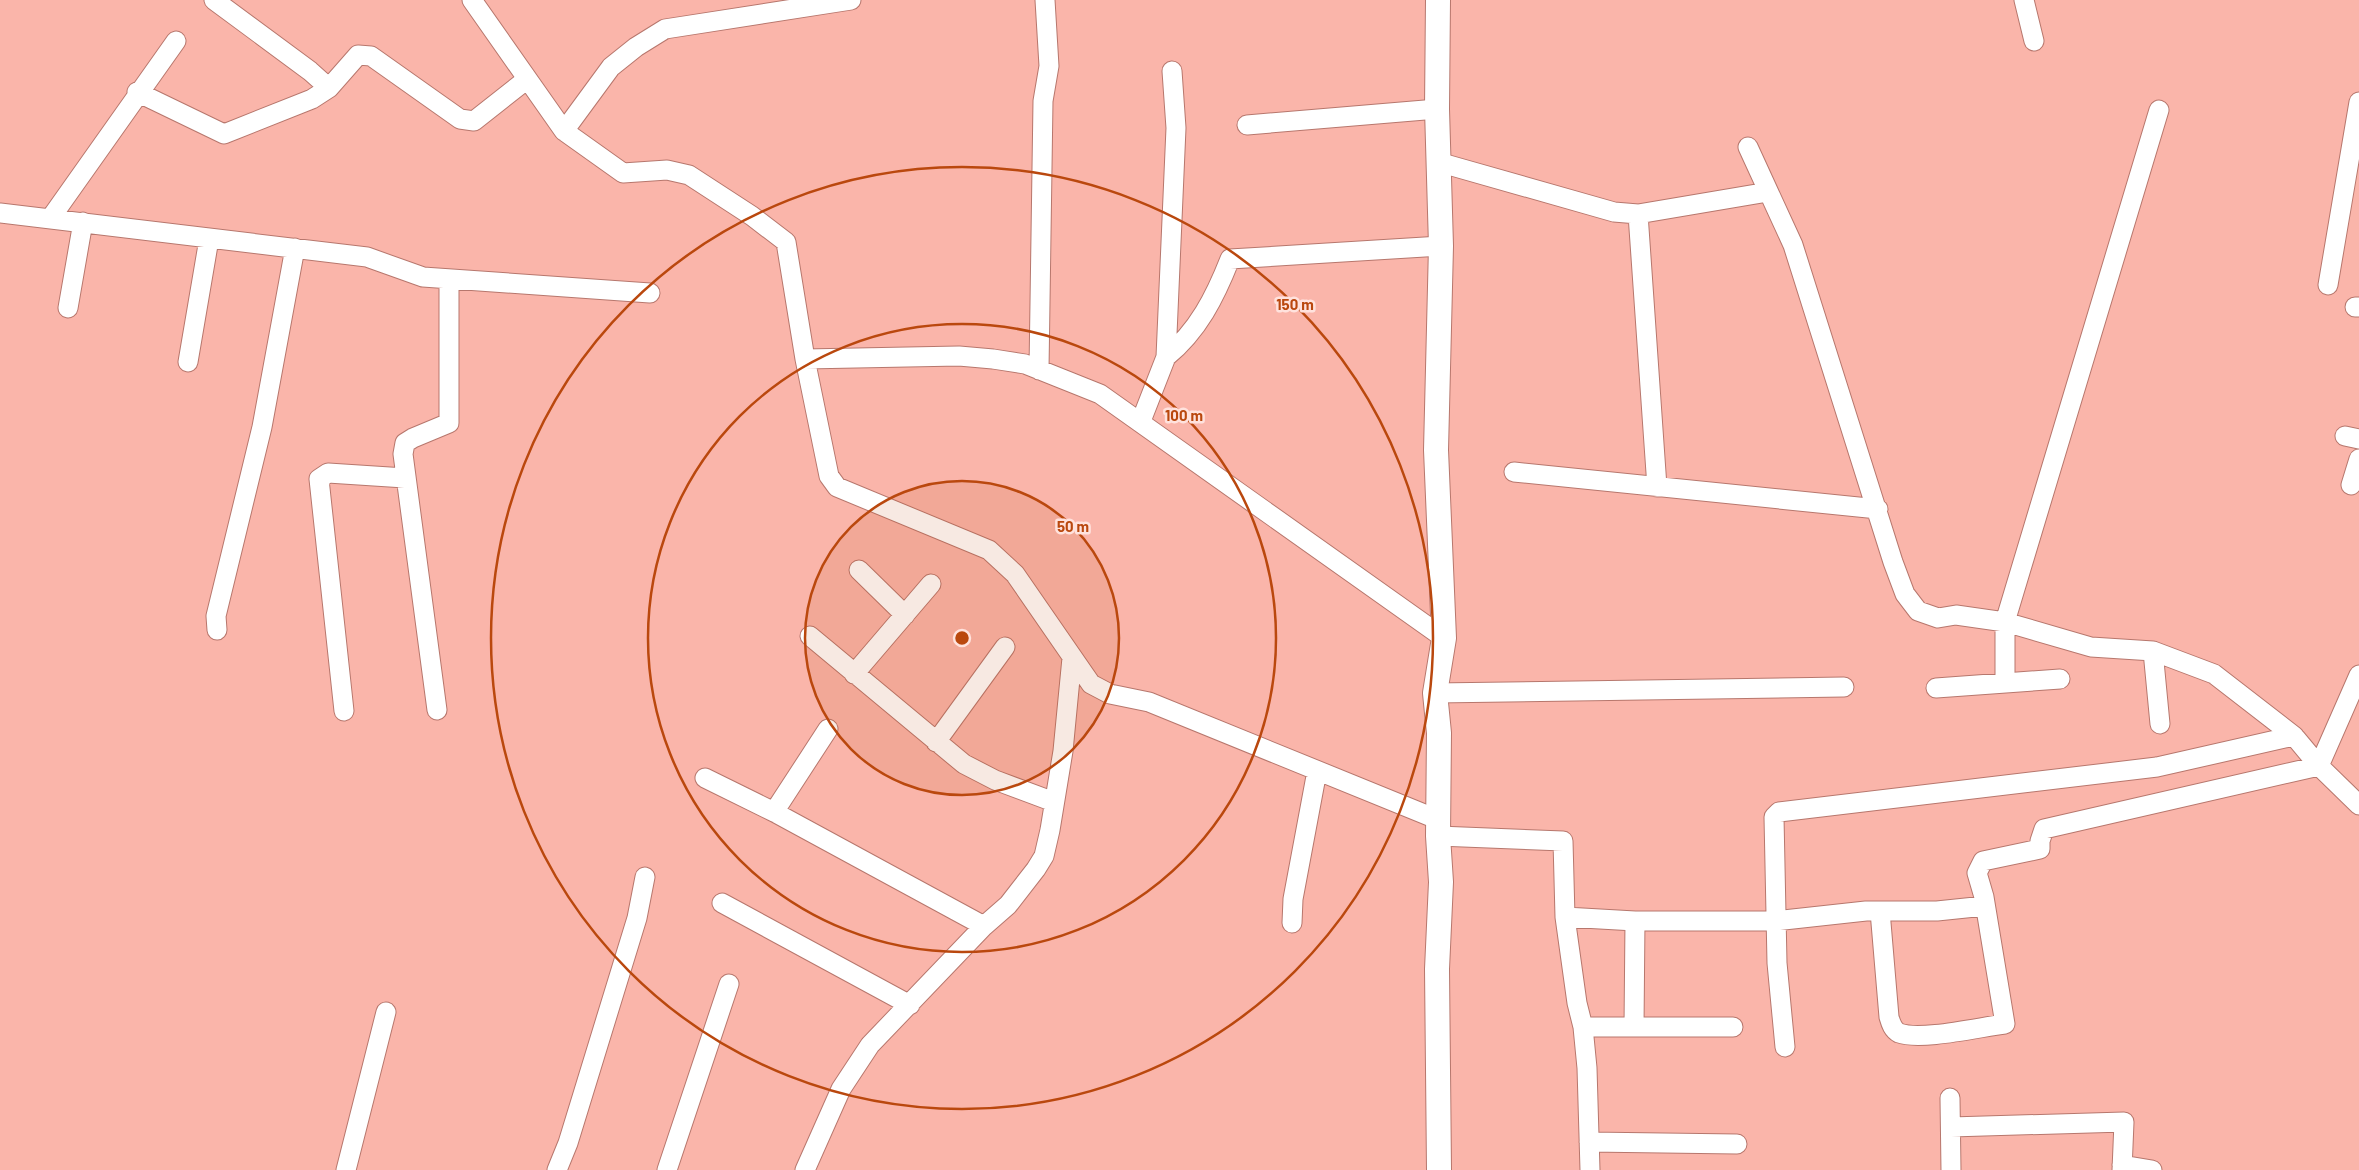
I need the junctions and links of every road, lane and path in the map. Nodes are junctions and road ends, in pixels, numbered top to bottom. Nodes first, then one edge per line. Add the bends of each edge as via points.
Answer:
1 (214, 0) edge
2 (472, 0) edge
3 (851, 0) edge
4 (1045, 0) edge
5 (1438, 0) edge
6 (2024, 0) edge
7 (176, 40) dead end
8 (2034, 41) dead end
9 (1172, 71) dead end
10 (526, 80) junction
11 (328, 88) junction
12 (138, 92) junction
13 (2359, 102) edge
14 (1437, 109) junction
15 (2159, 110) dead end
16 (1247, 125) dead end
17 (564, 131) junction
18 (1748, 147) dead end
19 (1438, 162) junction
20 (1768, 192) junction
21 (0, 213) edge
22 (1638, 214) junction
23 (50, 219) junction
24 (83, 222) junction
25 (209, 239) junction
26 (1441, 246) junction
27 (295, 248) junction
28 (449, 279) junction
29 (2328, 285) dead end
30 (650, 293) dead end
31 (68, 308) dead end
32 (1166, 357) junction
33 (804, 359) junction
34 (188, 362) dead end
35 (1039, 370) junction
36 (1141, 421) junction
37 (2359, 459) edge
38 (1514, 472) dead end
39 (406, 478) junction
40 (2351, 485) dead end
41 (1657, 486) junction
42 (1878, 509) junction
43 (860, 570) dead end
44 (931, 584) dead end
45 (904, 615) junction
46 (2005, 622) junction
47 (217, 630) dead end
48 (810, 636) dead end
49 (1444, 638) junction
50 (1005, 647) dead end
51 (2153, 650) junction
52 (1072, 658) junction
53 (854, 674) junction
54 (2359, 675) edge
55 (2060, 679) dead end
56 (2006, 683) junction
57 (1844, 688) dead end
58 (1936, 688) dead end
59 (1435, 693) junction
60 (437, 710) dead end
61 (344, 711) dead end
62 (2160, 724) dead end
63 (828, 728) dead end
64 (2294, 736) junction
65 (936, 742) junction
66 (2319, 766) junction
67 (1317, 772) junction
68 (705, 778) dead end
69 (1054, 802) junction
70 (2359, 805) edge
71 (774, 812) junction
72 (1439, 828) junction
73 (645, 877) dead end
74 (722, 903) dead end
75 (1985, 906) junction
76 (1880, 911) junction
77 (1565, 917) junction
78 (1775, 921) junction
79 (1635, 922) junction
80 (1292, 923) dead end
81 (984, 926) junction
82 (729, 984) dead end
83 (910, 1005) junction
84 (386, 1012) dead end
85 (1583, 1027) junction
86 (1634, 1027) junction
87 (1733, 1027) dead end
88 (1785, 1047) dead end
89 (1950, 1098) dead end
90 (1951, 1127) junction
91 (1589, 1142) junction
92 (1737, 1144) dead end
93 (2122, 1168) edge
94 (346, 1170) edge
95 (557, 1170) edge
96 (667, 1170) edge
97 (806, 1170) edge
98 (1439, 1170) edge
99 (1590, 1170) edge
100 (1951, 1170) edge
101 (2152, 1170) edge

1 - 11 street
2 - 10 street
3 - 17 street via 664,29 611,67
4 - 35 street via 1049,66 1043,101
5 - 14 street
6 - 8 street
7 - 12 street
9 - 32 street via 1176,128
10 - 11 street via 474,121 460,119 371,56 358,55
10 - 17 street
11 - 12 street via 281,113 224,134
12 - 23 street
13 - 29 street
14 - 16 street
14 - 19 street
15 - 46 street
17 - 33 street via 623,173 667,170 690,175 786,242
18 - 20 street
19 - 22 street via 1614,212
19 - 26 street
20 - 22 street
20 - 42 street via 1792,245
21 - 23 street
22 - 41 street
23 - 24 street
24 - 25 street
24 - 31 street
25 - 27 street
25 - 34 street
26 - 32 street via 1230,259 1203,317 1182,344
26 - 49 street via 1436,450
27 - 28 street via 366,257 423,277
27 - 47 street via 262,427 216,616
28 - 30 street
28 - 39 street via 448,423 405,443
32 - 36 street
33 - 35 street via 959,356 1017,363
33 - 52 street via 829,476 837,487 989,550 1015,574
35 - 36 street via 1100,394
36 - 49 street
37 - 40 street
38 - 41 street
39 - 60 street
39 - 61 street via 328,473 319,479
41 - 42 street
42 - 46 street via 1893,562 1906,594 1918,611 1938,618 1956,615
43 - 45 street
44 - 45 street
45 - 53 street
46 - 51 street via 2091,647
46 - 56 street
48 - 53 street
49 - 59 street
50 - 65 street
51 - 62 street
51 - 64 street via 2214,674
52 - 67 street via 1091,684 1110,694 1149,702
52 - 69 street via 1063,751
53 - 65 street
54 - 66 street
55 - 56 street
56 - 58 street
57 - 59 street
59 - 72 street via 1439,733
63 - 71 street
64 - 66 street
64 - 78 street via 2157,766 1779,812 1774,817
65 - 69 street via 964,764 995,780
66 - 70 street
66 - 75 street via 2044,829 2040,849 1983,861 1976,873
67 - 72 street
67 - 80 street via 1293,898
68 - 71 street
69 - 81 street via 1044,856 1008,905
71 - 81 street
72 - 77 street via 1563,841
72 - 98 street
73 - 95 street via 638,918
74 - 83 street
75 - 76 street via 1937,911
75 - 76 street via 2005,1024 1916,1036 1898,1032 1891,1026
76 - 78 street
77 - 79 street
77 - 85 street
78 - 79 street
78 - 88 street
79 - 86 street
81 - 83 street
82 - 96 street
83 - 97 street via 870,1045 841,1089
84 - 94 street
85 - 86 street
85 - 91 street
86 - 87 street
89 - 90 street
90 - 93 street via 2124,1122
90 - 100 street
91 - 92 street
91 - 99 street
93 - 101 street

